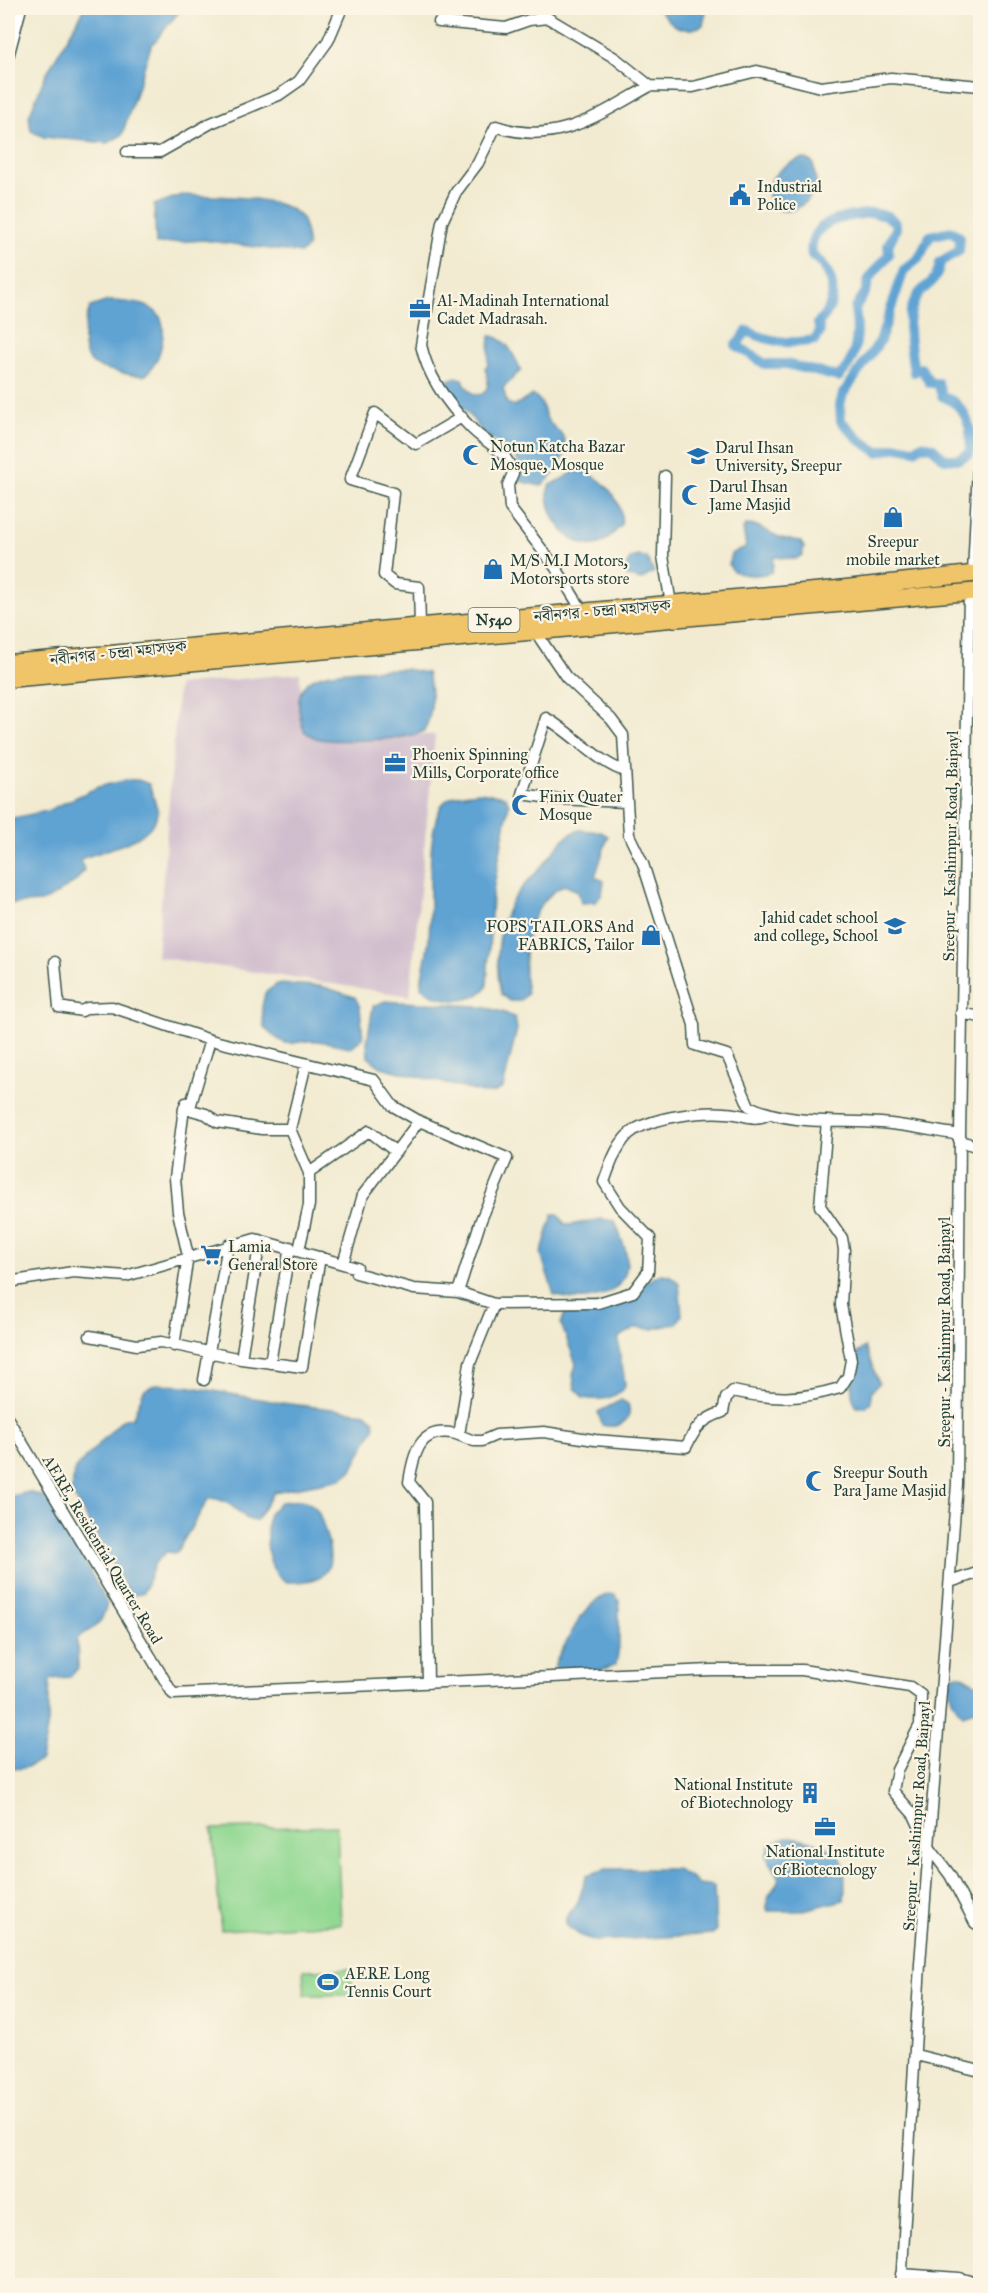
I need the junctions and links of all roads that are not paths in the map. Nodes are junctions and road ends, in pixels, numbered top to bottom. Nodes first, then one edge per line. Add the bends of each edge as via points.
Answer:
1 (21, 8) edge
2 (342, 8) edge
3 (534, 8) edge
4 (548, 18) junction
5 (439, 22) dead end
6 (8, 57) edge
7 (650, 86) junction
8 (981, 86) edge
9 (127, 152) dead end
10 (462, 417) junction
11 (981, 424) edge
12 (665, 476) dead end
13 (976, 573) edge
14 (975, 592) edge
15 (671, 604) junction
16 (583, 612) junction
17 (420, 626) junction
18 (535, 631) junction
19 (8, 663) edge
20 (8, 679) edge
21 (625, 771) junction
22 (626, 802) junction
23 (55, 962) dead end
24 (961, 1013) junction
25 (981, 1017) edge
26 (210, 1040) junction
27 (306, 1064) junction
28 (184, 1108) junction
29 (767, 1115) junction
30 (827, 1121) junction
31 (419, 1122) junction
32 (290, 1129) junction
33 (960, 1138) junction
34 (981, 1148) edge
35 (396, 1152) junction
36 (309, 1173) junction
37 (260, 1240) junction
38 (228, 1245) junction
39 (295, 1249) junction
40 (188, 1256) junction
41 (320, 1257) junction
42 (343, 1264) junction
43 (8, 1282) edge
44 (458, 1292) junction
45 (494, 1304) junction
46 (90, 1336) dead end
47 (174, 1346) junction
48 (209, 1354) junction
49 (241, 1359) junction
50 (270, 1363) junction
51 (204, 1380) dead end
52 (8, 1419) edge
53 (456, 1434) junction
54 (981, 1572) edge
55 (950, 1582) junction
56 (428, 1683) junction
57 (929, 1847) junction
58 (981, 1926) edge
59 (916, 2055) junction
60 (981, 2071) edge
61 (901, 2280) edge
62 (981, 2283) edge

1 - 6 street
2 - 9 street via 328,41 299,81 279,95 211,123 160,152
3 - 4 street
4 - 5 street via 506,28
4 - 7 street via 615,58
7 - 8 street via 693,87 757,71 821,87 891,78
7 - 10 street via 590,120 544,134 519,134 496,126 478,163 456,192 442,222 421,345 425,364
10 - 16 street via 508,458 513,472 508,485 510,508 556,568
10 - 17 street via 416,444 375,412 350,480 393,493 384,575 395,584 419,587
11 - 13 street
12 - 15 street via 663,556
13 - 15 highway, নবীনগর - চন্দ্রা মহাসড়ক / N540
14 - 18 highway, নবীনগর - চন্দ্রা মহাসড়ক / N540
14 - 24 street, Sreepur - Kashimpur Road, Baipayl
15 - 16 highway, নবীনগর - চন্দ্রা মহাসড়ক / N540
16 - 17 highway, নবীনগর - চন্দ্রা মহাসড়ক / N540
17 - 19 highway, নবীনগর - চন্দ্রা মহাসড়ক / N540
18 - 20 highway, নবীনগর - চন্দ্রা মহাসড়ক / N540
18 - 21 street via 566,677 623,735
21 - 22 street
21 - 22 street via 599,758 546,718 522,794
22 - 29 street via 629,835 644,864 694,1025 695,1045 727,1055 749,1106
23 - 26 street via 59,1007 82,1011 112,1006
24 - 25 street
24 - 33 street, Sreepur - Kashimpur Road, Baipayl
26 - 27 street
26 - 28 street via 191,1104 186,1103
27 - 31 street via 374,1080 393,1106
27 - 32 street
28 - 32 street via 206,1114 217,1122
28 - 40 street via 175,1178
29 - 30 street
29 - 45 street via 757,1119 726,1113 676,1116 633,1131 613,1158 604,1182 620,1208 650,1238 648,1272 633,1292 598,1303
30 - 33 street via 883,1123
30 - 53 street via 820,1206 842,1238 842,1305 851,1360 848,1376 840,1388 795,1399 733,1391 726,1398 723,1412 697,1425 686,1447 544,1432 518,1432 474,1441
31 - 35 street
31 - 44 street via 508,1161 481,1220
32 - 36 street
33 - 34 street
33 - 55 street, Sreepur - Kashimpur Road, Baipayl via 959,1432
35 - 36 street via 369,1131
35 - 42 street via 363,1195
36 - 39 street via 309,1206
37 - 38 street
37 - 39 street
37 - 49 street
38 - 40 street
38 - 48 street
39 - 41 street
39 - 50 street
40 - 43 street via 126,1276 73,1272
40 - 47 street
41 - 42 street
41 - 50 street via 302,1367
42 - 44 street via 378,1281 414,1289
44 - 45 street
45 - 53 street via 470,1363
46 - 47 street via 137,1345 161,1342
47 - 48 street
48 - 49 street
48 - 51 street
49 - 50 street
52 - 56 street, AERE, Residential Quarter Road via 173,1694
53 - 56 street via 439,1430 424,1438 409,1482 425,1502
54 - 55 street
55 - 57 street, Sreepur - Kashimpur Road, Baipayl
56 - 57 street via 711,1670 802,1670 910,1687 921,1695 920,1725 897,1770 893,1791 915,1815
57 - 58 street via 950,1875 975,1923
57 - 59 street, Sreepur - Kashimpur Road, Baipayl
59 - 60 street
59 - 61 street, Sreepur - Kashimpur Road, Baipayl
61 - 62 street via 959,2278

